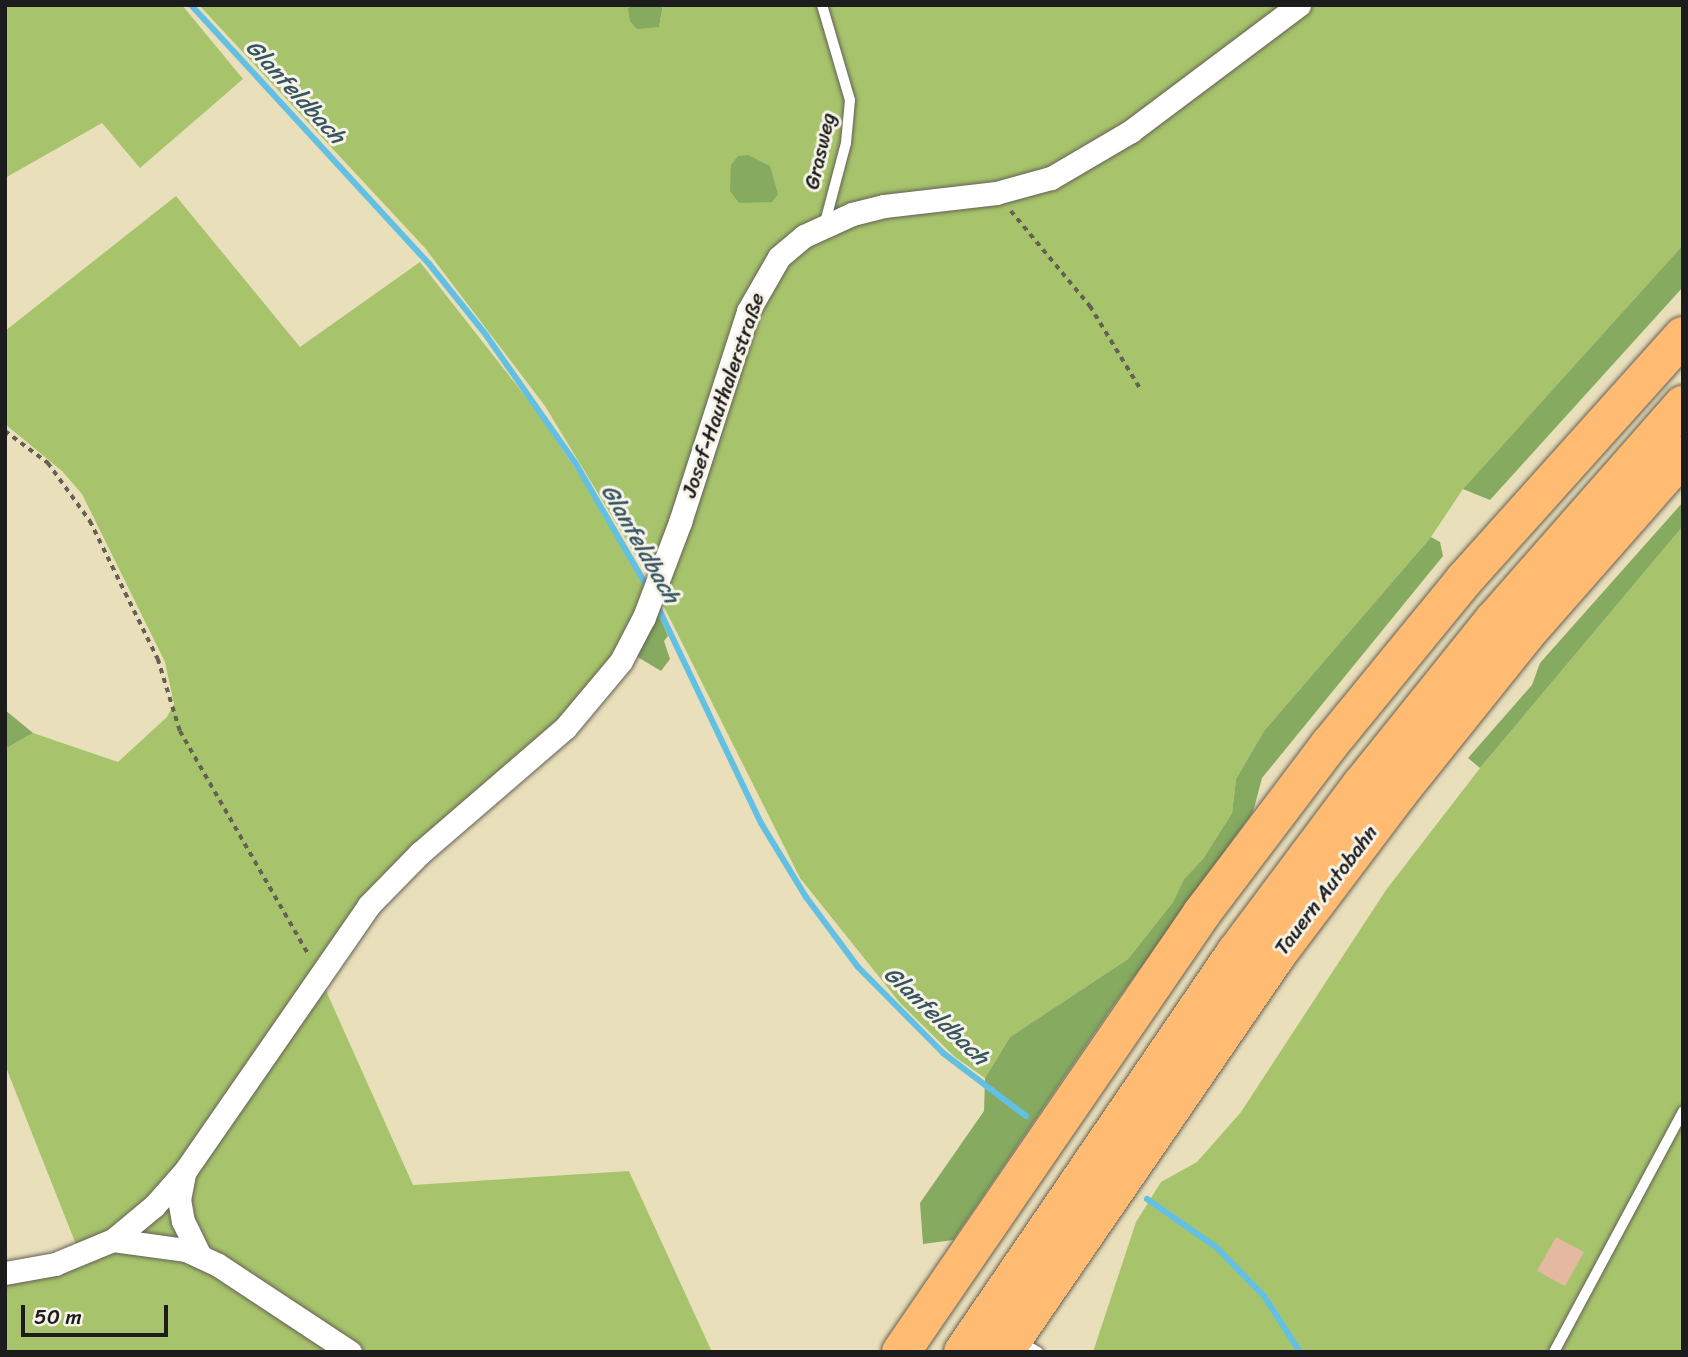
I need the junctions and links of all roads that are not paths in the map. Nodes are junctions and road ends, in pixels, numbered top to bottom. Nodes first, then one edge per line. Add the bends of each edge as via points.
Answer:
1 (822, 5) edge
2 (1299, 5) edge
3 (824, 226) junction
4 (1683, 336) edge
5 (1683, 405) edge
6 (1683, 455) edge
7 (1683, 1111) edge
8 (185, 1171) junction
9 (113, 1240) junction
10 (200, 1256) junction
11 (5, 1273) edge
12 (1018, 1347) edge
13 (349, 1352) edge
14 (901, 1352) edge
15 (963, 1352) edge
16 (1554, 1352) edge

1 - 3 lane, Grasweg via 850,100 846,143
2 - 3 street, Josef-Hauthalerstraße via 1093,155 1051,178 996,192 884,206
3 - 8 street, Josef-Hauthalerstraße via 790,247 758,290 659,579 621,661 589,704 388,884 319,972
4 - 14 highway via 1464,580 1329,745 1194,925
5 - 15 highway via 1493,621 1353,796 1236,952
6 - 12 highway, Tauern Autobahn via 1526,634 1398,793 1276,956
7 - 16 lane
8 - 9 street, Josef-Hauthalerstraße via 154,1206
8 - 10 street via 178,1199
9 - 10 street via 155,1243
9 - 11 street via 55,1264
10 - 13 street

